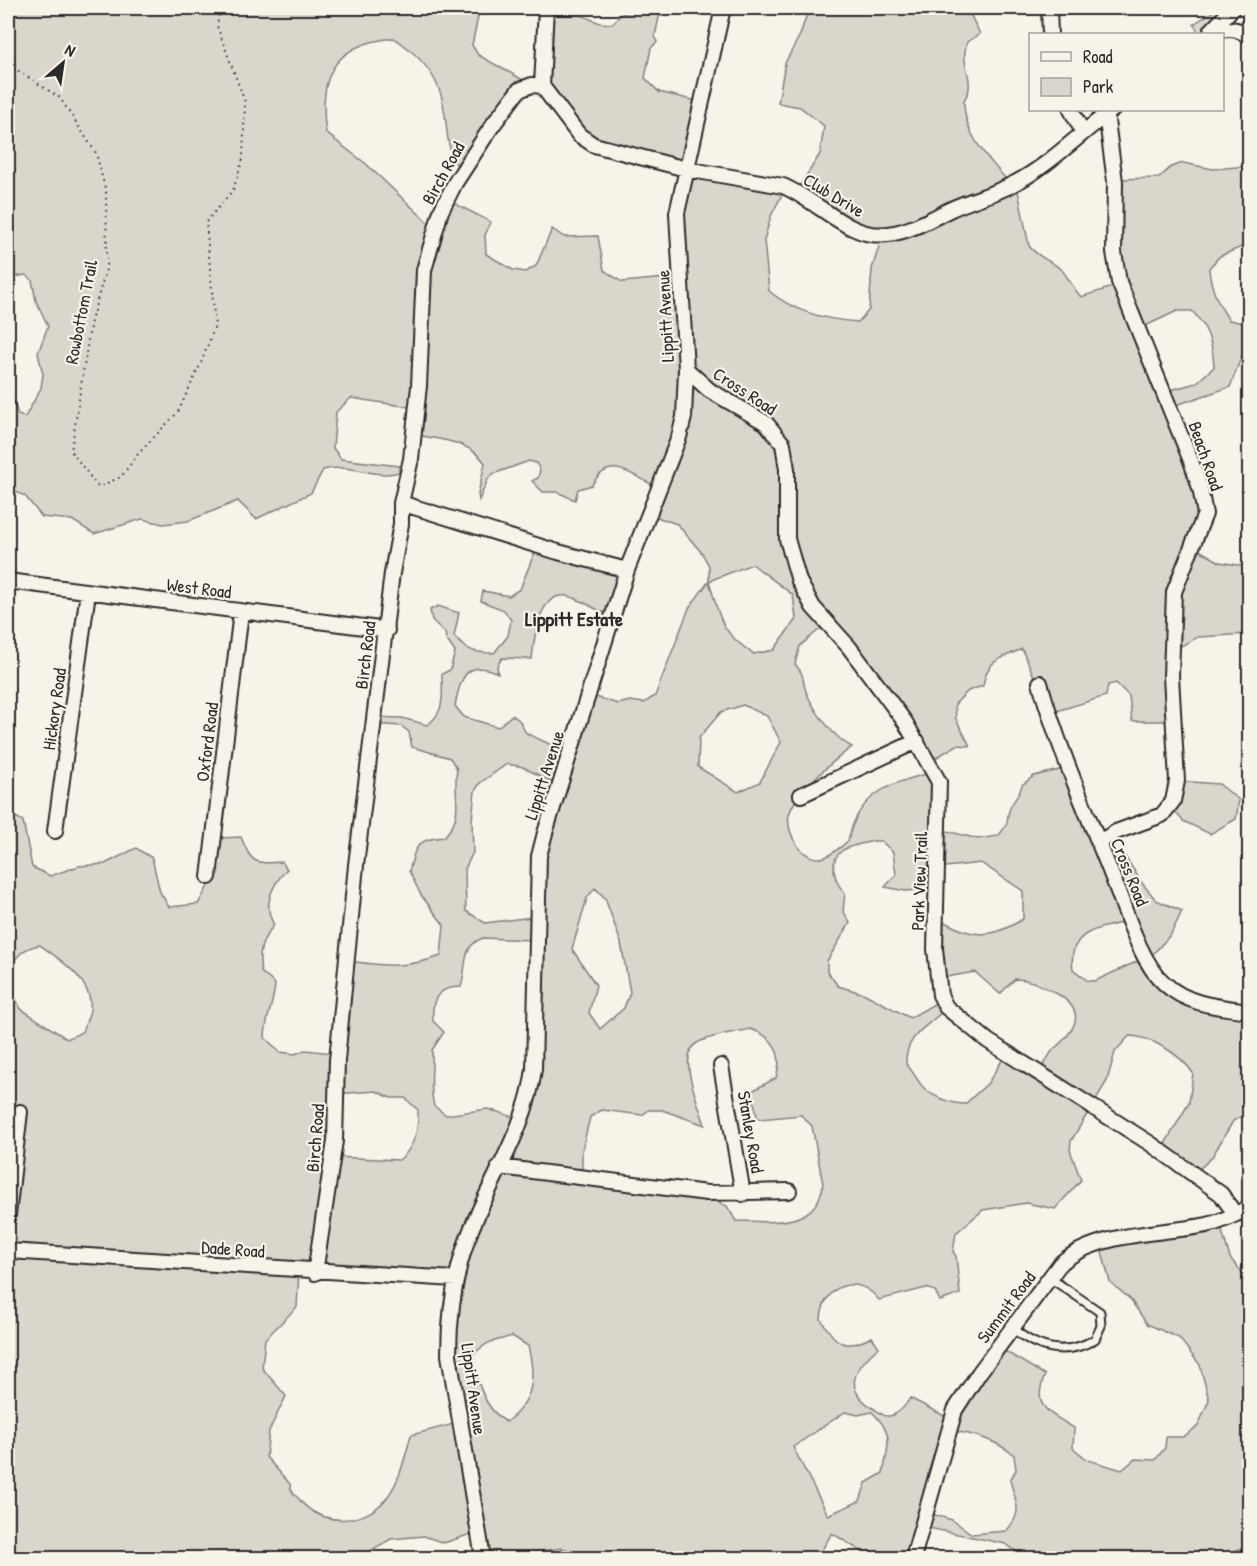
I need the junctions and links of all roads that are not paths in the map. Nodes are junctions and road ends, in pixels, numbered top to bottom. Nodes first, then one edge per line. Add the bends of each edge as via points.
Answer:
1 (546, 8) edge
2 (723, 8) edge
3 (1049, 8) edge
4 (1233, 8) edge
5 (1050, 33) edge
6 (1211, 33) edge
7 (1214, 33) edge
8 (1250, 38) edge
9 (542, 86) junction
10 (1072, 111) edge
11 (1109, 111) edge
12 (1083, 132) junction
13 (686, 169) junction
14 (686, 369) junction
15 (783, 444) joint
16 (401, 503) junction
17 (627, 570) junction
18 (8, 581) edge
19 (88, 592) junction
20 (241, 612) junction
21 (387, 630) junction
22 (1040, 683) dead end
23 (917, 741) junction
24 (801, 795) dead end
25 (55, 831) dead end
26 (1099, 842) junction
27 (209, 877) dead end
28 (1250, 1011) edge
29 (721, 1066) dead end
30 (20, 1112) dead end
31 (499, 1167) junction
32 (789, 1191) dead end
33 (743, 1194) junction
34 (1250, 1207) edge
35 (1235, 1214) junction
36 (8, 1215) edge
37 (8, 1251) edge
38 (315, 1273) junction
39 (1050, 1278) junction
40 (455, 1280) junction
41 (1012, 1328) junction
42 (483, 1558) edge
43 (913, 1558) edge

1 - 9 street
2 - 13 street, Lippitt Avenue
3 - 5 street
4 - 6 street
7 - 8 street via 1239,30
9 - 13 street, Club Drive via 579,135 594,145
9 - 16 street, Birch Road via 525,87 509,102 460,176 438,221 424,270 419,386 411,459
10 - 12 street
11 - 12 street, Club Drive
11 - 26 street, Beach Road via 1115,182 1114,252 1119,282 1191,461 1205,514 1174,592 1171,676 1177,781 1173,801 1162,815
12 - 13 street, Club Drive via 1013,184 913,228 885,235 859,231 783,186
13 - 14 street, Lippitt Avenue via 677,213
14 - 15 street, Cross Road via 709,390 766,423
14 - 17 street, Lippitt Avenue via 679,436
15 - 23 street, Park View Trail via 787,539 799,581 813,607 849,647
16 - 17 street
16 - 21 street, Birch Road
17 - 31 street, Lippitt Avenue via 539,856 534,1069 530,1096
18 - 19 street, West Road
19 - 20 street, West Road
19 - 25 street, Hickory Road
20 - 21 street, West Road
20 - 27 street, Oxford Road
21 - 38 street, Birch Road via 356,865 337,1060 335,1141
22 - 26 street, Cross Road via 1060,747
23 - 24 street
23 - 35 street, Park View Trail via 939,782 935,949 940,995 946,1006 988,1041 1151,1144 1221,1194
26 - 28 street, Cross Road via 1157,976 1186,998
29 - 33 street, Stanley Road
30 - 36 street
31 - 33 street
31 - 40 street, Lippitt Avenue
32 - 33 street, Stanley Road
34 - 35 street, Summit Road
35 - 39 street, Summit Road via 1209,1225 1105,1243 1069,1256
37 - 38 street, Dade Road
38 - 40 street, Dade Road
39 - 41 street, Summit Road
39 - 41 lane via 1100,1312 1101,1326 1095,1339 1076,1347 1053,1349 1025,1339
40 - 42 street, Lippitt Avenue via 449,1355
41 - 43 street, Summit Road via 955,1410

